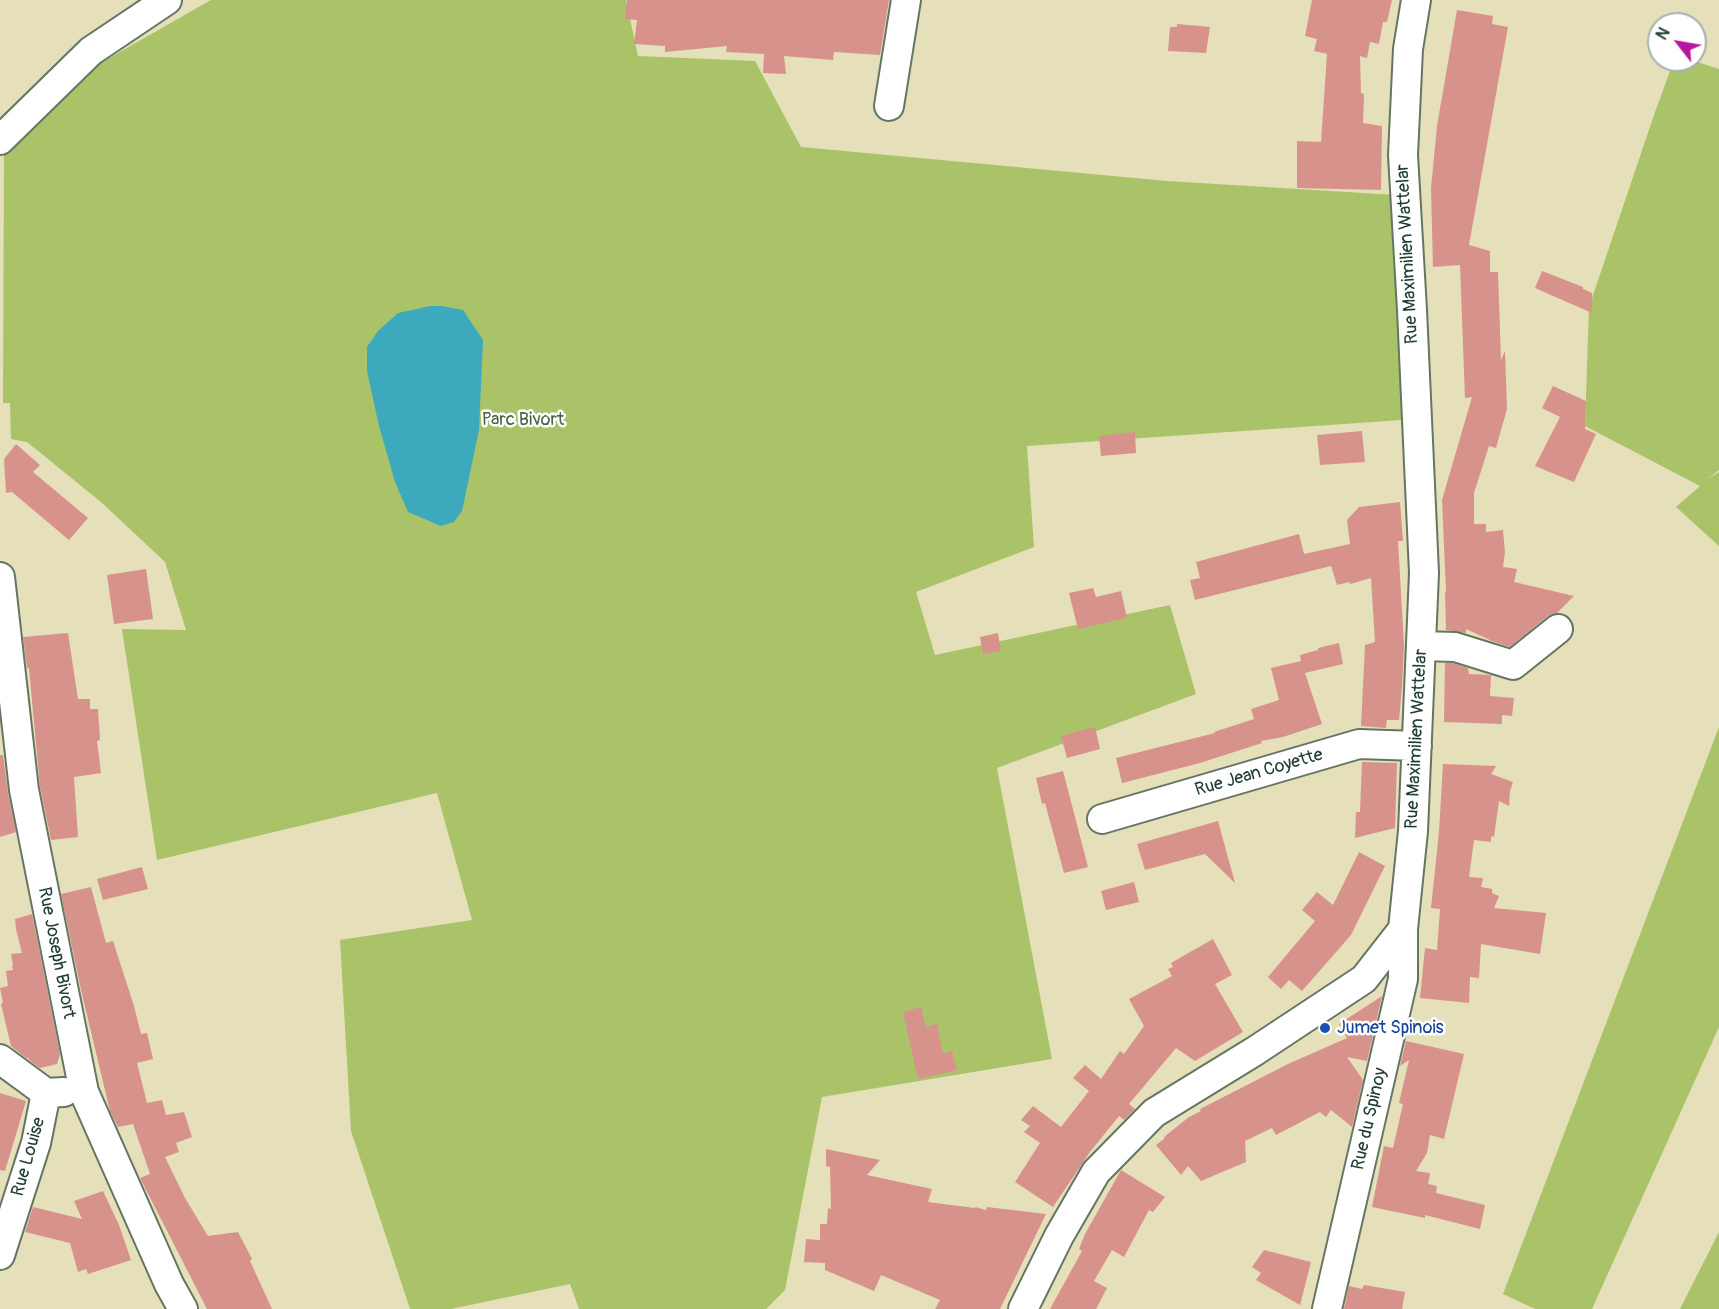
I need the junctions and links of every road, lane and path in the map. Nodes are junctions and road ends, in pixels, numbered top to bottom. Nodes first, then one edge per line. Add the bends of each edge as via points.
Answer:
1 (167, 0) edge
2 (906, 0) edge
3 (1416, 0) edge
4 (889, 106) dead end
5 (0, 140) edge
6 (0, 578) edge
7 (1558, 629) dead end
8 (1421, 646) junction
9 (1417, 746) junction
10 (1102, 819) dead end
11 (1403, 929) junction
12 (0, 1059) edge
13 (84, 1092) junction
14 (46, 1093) junction
15 (0, 1255) edge
16 (183, 1309) edge
17 (1023, 1309) edge
18 (1327, 1309) edge

1 - 5 street via 91,51
2 - 4 street
3 - 8 street, Rue Maximilien Wattelar via 1408,49 1403,154 1424,573
6 - 13 street, Rue Joseph Bivort via 24,790
7 - 8 street via 1513,665 1455,647
8 - 9 street, Rue Maximilien Wattelar
9 - 10 street, Rue Jean Coyette via 1359,744
9 - 11 street, Rue Maximilien Wattelar
11 - 17 street via 1364,980 1154,1113 1096,1172
11 - 18 street, Rue du Spinoy via 1403,979
12 - 14 street
13 - 14 street
13 - 16 street, Rue Joseph Bivort
14 - 15 street, Rue Louise via 36,1143

